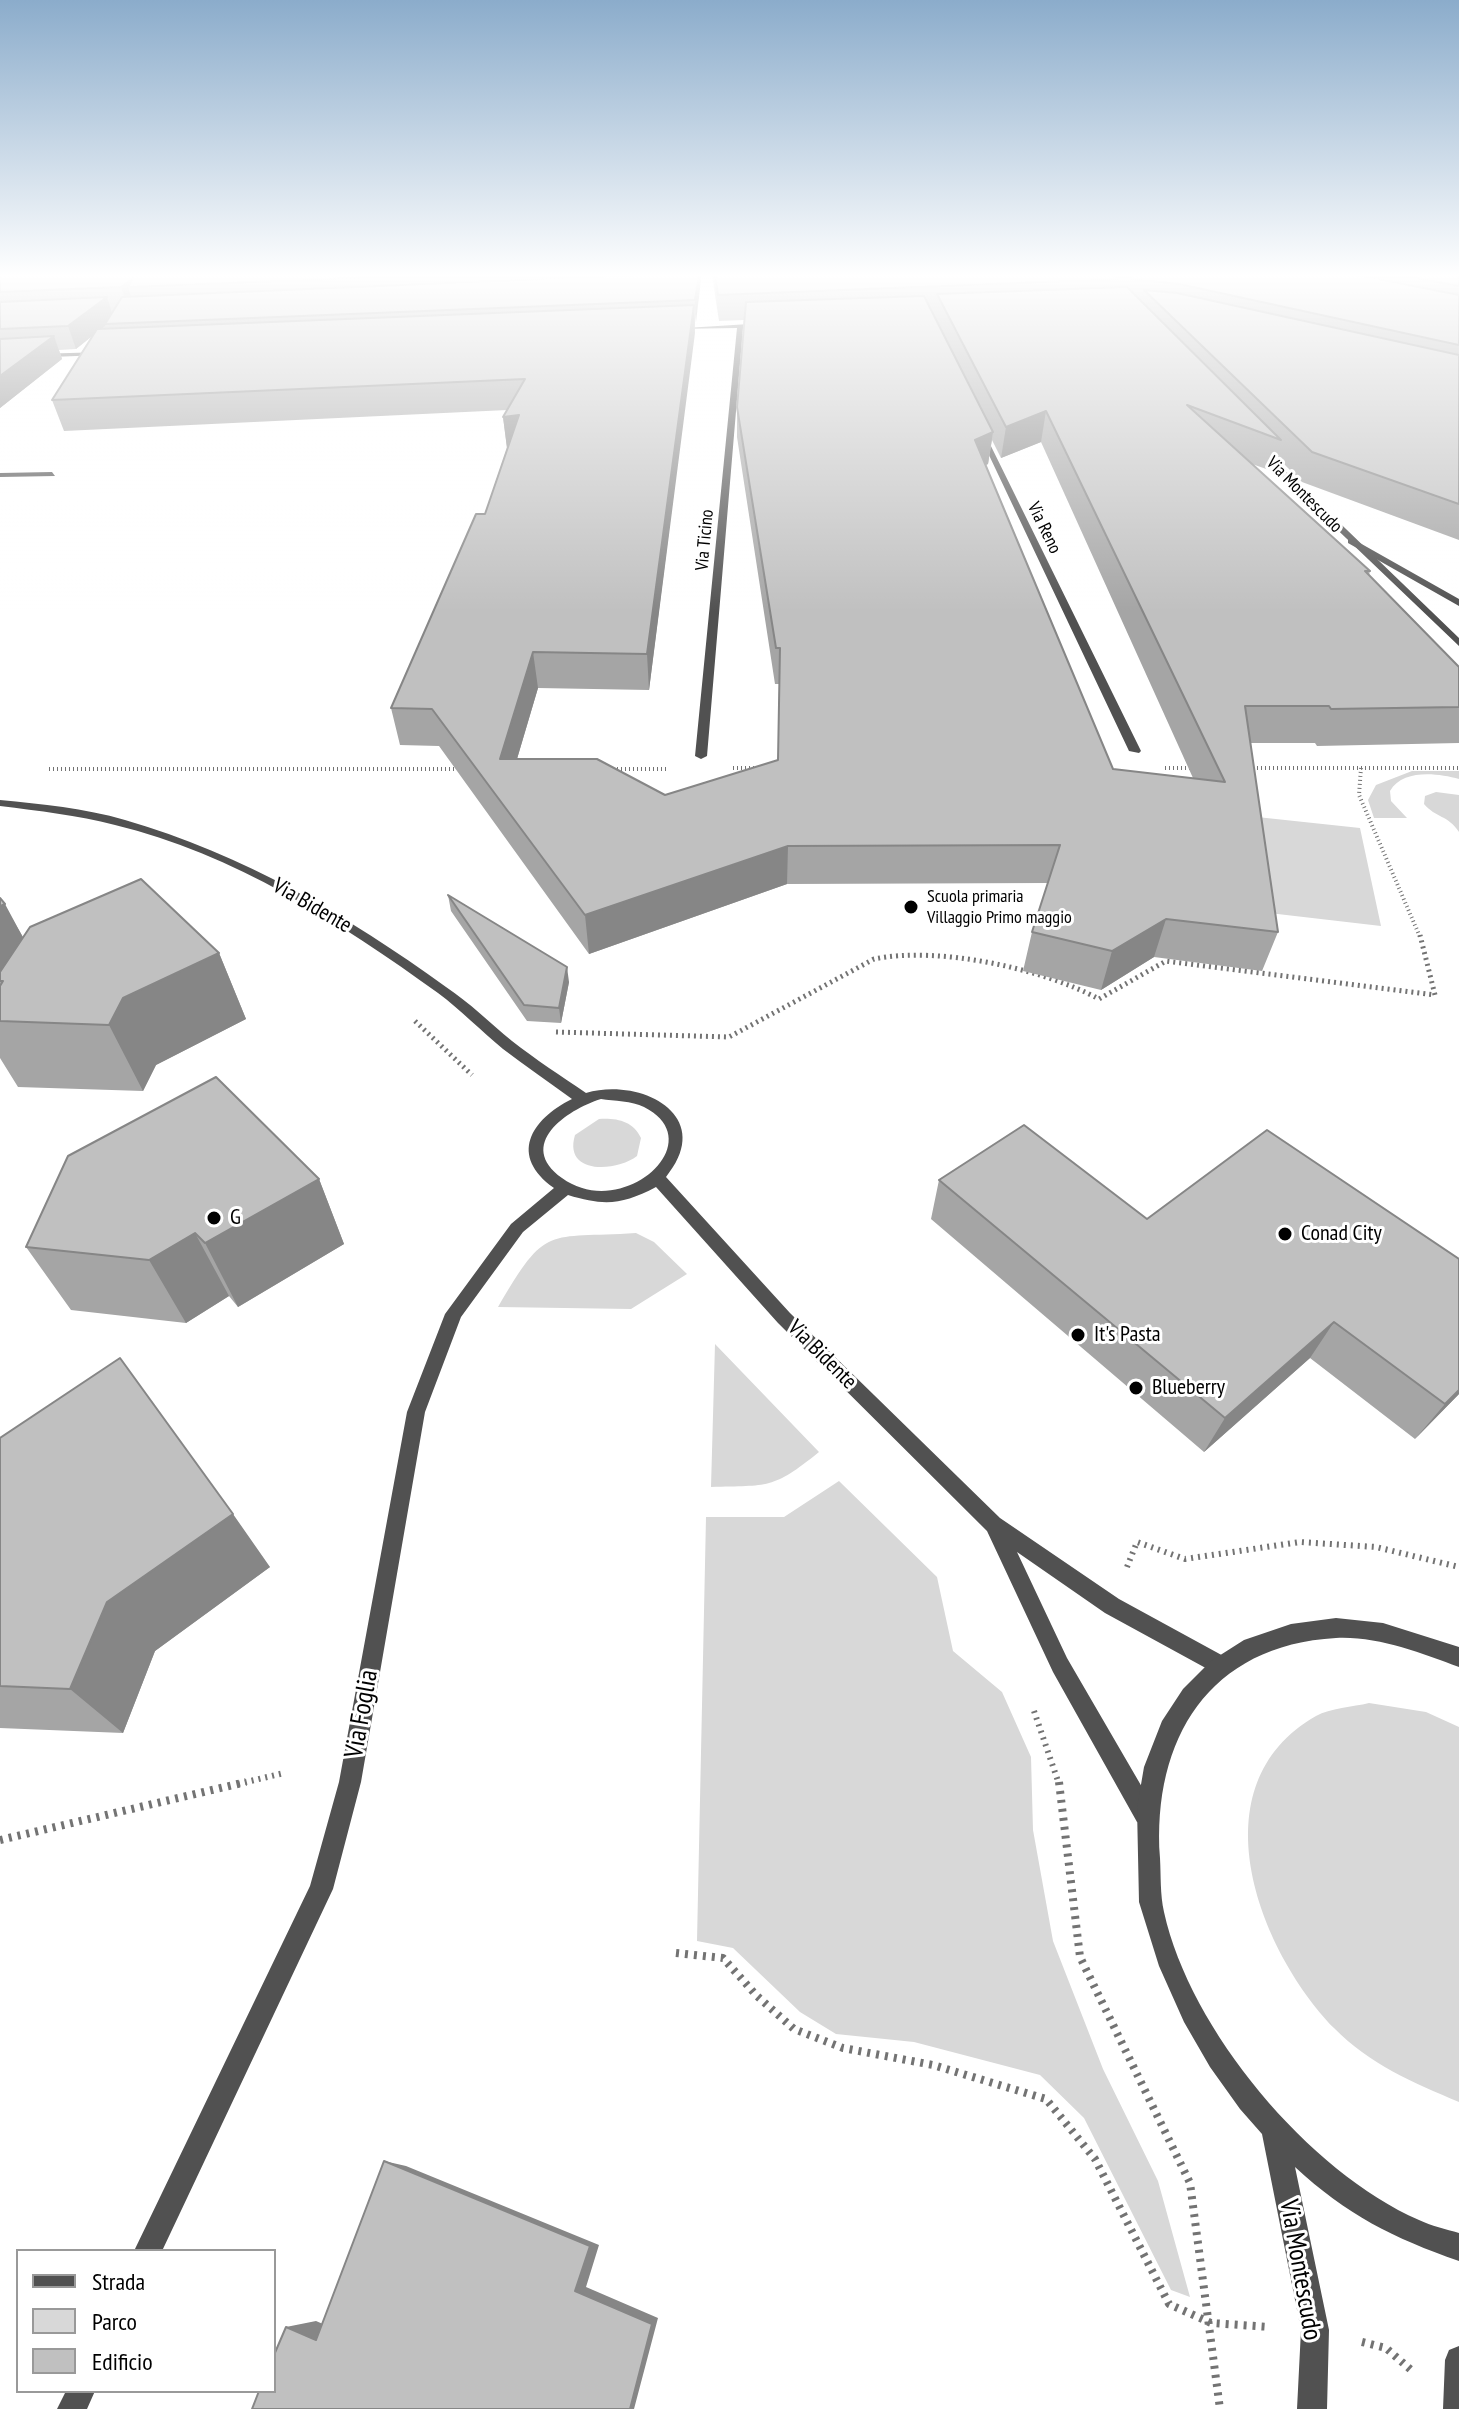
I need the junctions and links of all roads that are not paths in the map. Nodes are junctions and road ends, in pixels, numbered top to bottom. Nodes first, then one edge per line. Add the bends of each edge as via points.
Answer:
1 (735, 387) edge
2 (979, 430) edge
3 (1254, 445) edge
4 (52, 474) dead end
5 (0, 475) edge
6 (42, 485) dead end
7 (0, 486) edge
8 (1351, 541) junction
9 (1459, 603) edge
10 (1459, 643) edge
11 (1135, 751) dead end
12 (701, 756) dead end
13 (0, 803) edge
14 (582, 1098) junction
15 (658, 1179) junction
16 (565, 1188) junction
17 (993, 1524) junction
18 (1459, 1657) edge
19 (1220, 1665) junction
20 (1145, 1814) junction
21 (1275, 2132) junction
22 (1459, 2247) edge
23 (149, 2249) edge
24 (1459, 2360) edge
25 (1312, 2409) edge
26 (1458, 2409) edge

1 - 12 street, Via Ticino
2 - 11 street, Via Reno
3 - 8 street, Via Montescudo
4 - 5 street
6 - 7 street
8 - 9 street, Via Montescudo
8 - 10 street, Via Montescudo
13 - 14 street, Via Bidente via 130,824 216,853 321,908 444,991 516,1052
14 - 15 street via 641,1098 670,1117 678,1149
14 - 16 street via 550,1119 537,1148 539,1164
15 - 16 street via 612,1197
15 - 17 street, Via Bidente via 784,1318
16 - 23 street, Via Foglia via 517,1228 454,1314 437,1356 416,1412 350,1782 321,1889
17 - 19 street, Via Bidente via 1112,1606
17 - 20 street, Via Bidente via 1060,1665
18 - 19 street via 1406,1637 1337,1628 1274,1637
19 - 20 street via 1183,1702 1158,1752
20 - 21 street via 1153,1916 1197,2027
21 - 22 street via 1338,2187 1409,2230
21 - 25 street, Via Montescudo via 1315,2330
24 - 26 street

